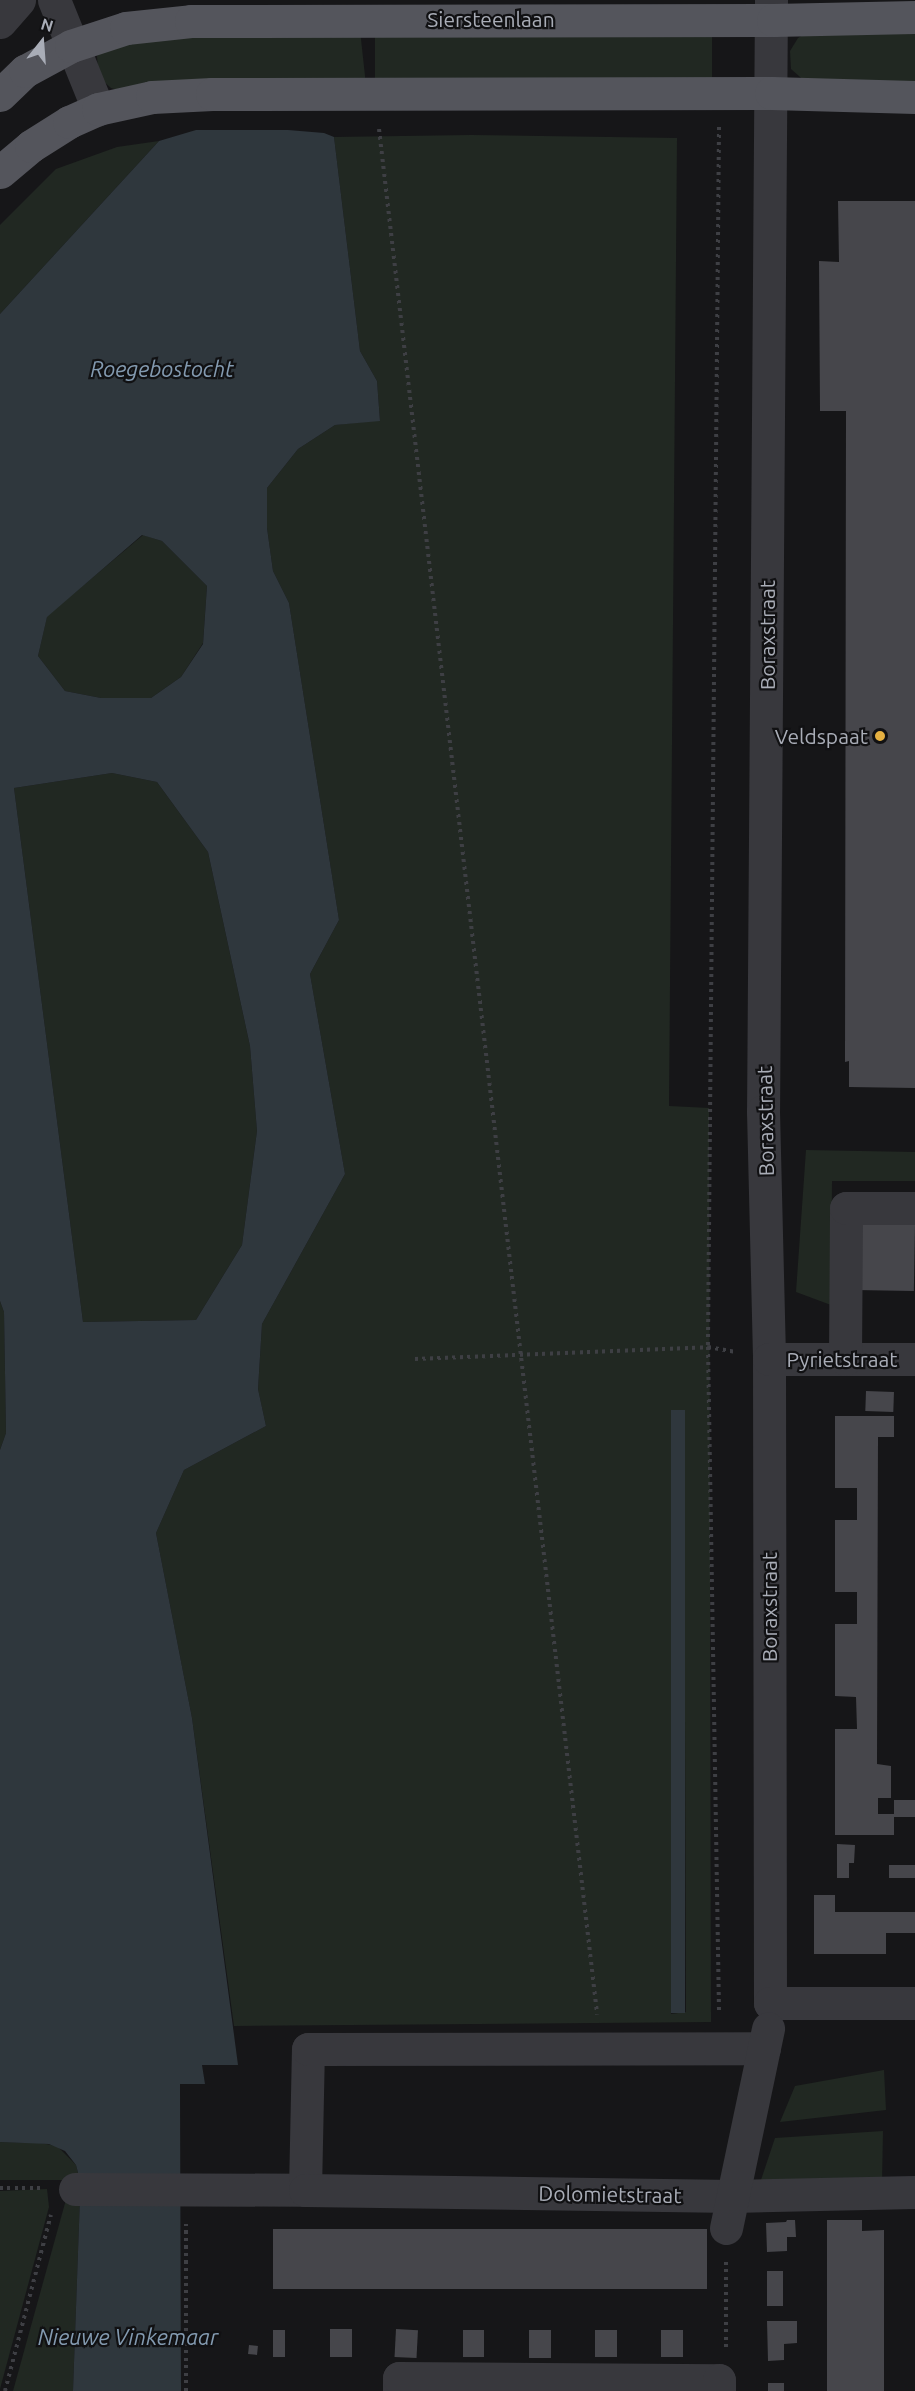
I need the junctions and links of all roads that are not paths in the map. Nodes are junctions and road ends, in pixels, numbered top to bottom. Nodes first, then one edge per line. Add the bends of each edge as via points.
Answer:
1 (19, 0) edge
2 (54, 0) edge
3 (772, 10) edge
4 (915, 17) edge
5 (0, 22) edge
6 (71, 46) junction
7 (771, 93) junction
8 (0, 95) edge
9 (915, 98) edge
10 (98, 109) junction
11 (0, 172) edge
12 (915, 1208) edge
13 (769, 1359) junction
14 (844, 1359) junction
15 (915, 1359) edge
16 (915, 2003) edge
17 (305, 2190) junction
18 (915, 2192) edge
19 (733, 2196) junction
20 (64, 2200) road end
21 (726, 2228) road end
22 (719, 2386) edge
23 (399, 2391) edge

1 - 5 street
2 - 6 street
3 - 4 main road, Siersteenlaan
3 - 6 main road, Siersteenlaan via 191,21 126,28
3 - 7 street, Boraxstraat
6 - 8 main road, Siersteenlaan via 25,71
6 - 10 street
7 - 9 main road
7 - 10 main road via 152,97
7 - 13 street, Boraxstraat via 764,1099
10 - 11 main road via 31,146
12 - 14 street via 846,1208
13 - 14 street, Pyrietstraat
13 - 16 street, Boraxstraat via 770,2003
14 - 15 street, Pyrietstraat
17 - 19 street, Dolomietstraat
17 - 19 street via 308,2049 600,2037 767,2035
17 - 20 street, Dolomietstraat via 185,2201
18 - 19 street, Dolomietstraat
19 - 21 street
22 - 23 street via 399,2378

